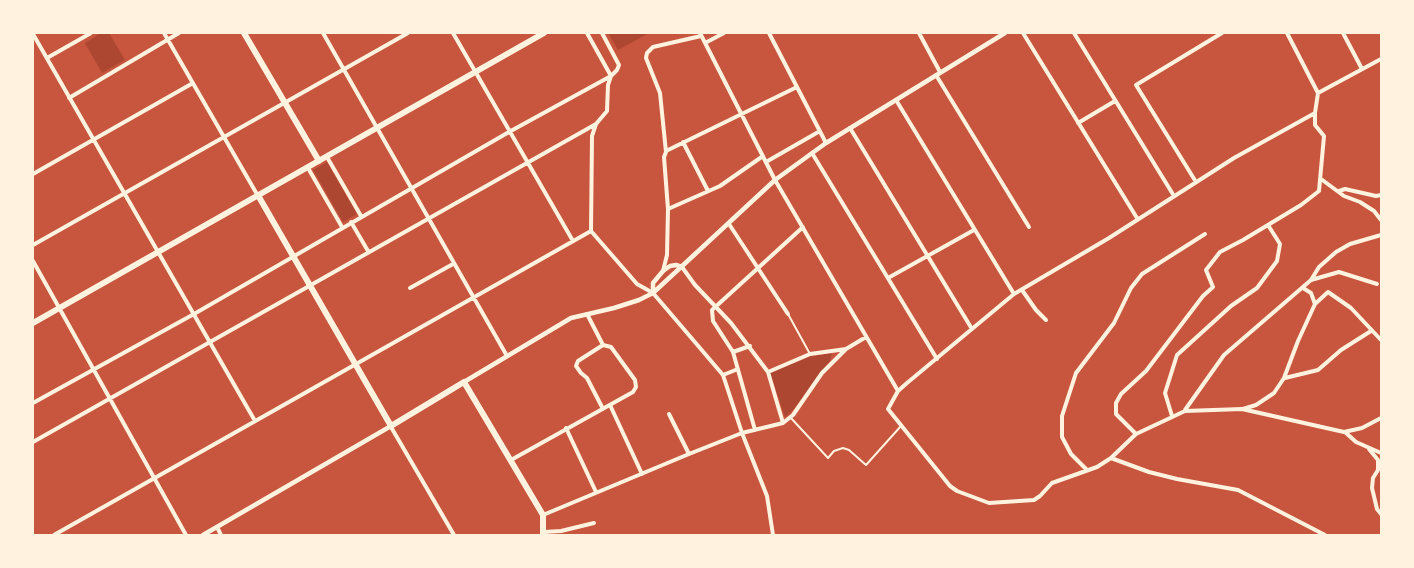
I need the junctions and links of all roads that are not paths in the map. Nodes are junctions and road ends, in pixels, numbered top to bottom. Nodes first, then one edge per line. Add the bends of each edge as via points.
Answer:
1 (91, 33) edge
2 (164, 33) edge
3 (179, 33) edge
4 (244, 33) edge
5 (323, 33) edge
6 (408, 33) edge
7 (453, 33) edge
8 (544, 33) edge
9 (586, 33) edge
10 (602, 33) edge
11 (683, 33) edge
12 (724, 33) edge
13 (769, 33) edge
14 (920, 33) edge
15 (1005, 33) edge
16 (1023, 33) edge
17 (1074, 33) edge
18 (1222, 33) edge
19 (1287, 33) edge
20 (1343, 33) edge
21 (33, 34) edge
22 (701, 35) edge
23 (168, 40) junction
24 (686, 40) junction
25 (705, 43) junction
26 (47, 58) junction
27 (1381, 59) edge
28 (1362, 69) junction
29 (344, 70) junction
30 (475, 72) junction
31 (938, 74) junction
32 (611, 76) junction
33 (193, 83) junction
34 (797, 87) junction
35 (1318, 93) junction
36 (69, 98) junction
37 (896, 100) junction
38 (1115, 101) junction
39 (285, 103) junction
40 (1316, 113) junction
41 (742, 115) junction
42 (1077, 123) junction
43 (596, 124) junction
44 (377, 128) junction
45 (850, 128) junction
46 (820, 131) junction
47 (509, 132) junction
48 (225, 137) junction
49 (95, 141) junction
50 (683, 142) junction
51 (826, 143) junction
52 (666, 152) junction
53 (812, 153) junction
54 (327, 156) junction
55 (763, 156) junction
56 (319, 161) junction
57 (526, 162) junction
58 (766, 162) junction
59 (308, 168) junction
60 (33, 174) edge
61 (1321, 179) junction
62 (776, 180) junction
63 (1196, 182) junction
64 (411, 188) junction
65 (708, 191) junction
66 (1338, 191) junction
67 (125, 194) junction
68 (1381, 195) edge
69 (1174, 196) junction
70 (259, 197) junction
71 (669, 209) junction
72 (361, 216) junction
73 (427, 218) junction
74 (1137, 219) junction
75 (1381, 220) edge
76 (351, 222) junction
77 (729, 224) junction
78 (1268, 225) junction
79 (342, 227) junction
80 (803, 227) junction
81 (1029, 227) dead end
82 (974, 230) junction
83 (591, 231) junction
84 (1205, 234) dead end
85 (1381, 237) edge
86 (573, 241) junction
87 (33, 245) edge
88 (368, 251) junction
89 (158, 252) junction
90 (292, 256) junction
91 (928, 256) junction
92 (33, 261) edge
93 (453, 264) junction
94 (682, 267) junction
95 (758, 268) junction
96 (663, 271) junction
97 (888, 278) junction
98 (1311, 280) junction
99 (1377, 284) dead end
100 (310, 286) junction
101 (410, 288) dead end
102 (1303, 288) junction
103 (1022, 290) junction
104 (653, 293) junction
105 (1014, 294) junction
106 (473, 298) junction
107 (1315, 304) junction
108 (716, 306) junction
109 (58, 308) junction
110 (587, 313) junction
111 (194, 314) junction
112 (788, 314) joint
113 (1046, 320) dead end
114 (33, 323) edge
115 (972, 329) junction
116 (1371, 331) junction
117 (866, 337) junction
118 (1381, 340) edge
119 (210, 342) junction
120 (603, 345) junction
121 (750, 346) junction
122 (846, 349) junction
123 (733, 352) junction
124 (810, 354) junction
125 (507, 356) junction
126 (937, 358) junction
127 (355, 365) junction
128 (93, 369) junction
129 (738, 369) junction
130 (768, 372) junction
131 (723, 375) junction
132 (1284, 378) junction
133 (464, 382) junction
134 (898, 391) junction
135 (110, 399) junction
136 (33, 403) edge
137 (610, 405) junction
138 (603, 409) junction
139 (1242, 410) junction
140 (1381, 410) edge
141 (1185, 411) junction
142 (669, 414) dead end
143 (1172, 416) junction
144 (790, 417) junction
145 (1380, 418) edge
146 (255, 421) junction
147 (783, 423) junction
148 (391, 426) junction
149 (901, 426) junction
150 (566, 428) junction
151 (755, 430) junction
152 (1344, 432) junction
153 (742, 433) junction
154 (1136, 434) junction
155 (33, 442) edge
156 (1369, 449) junction
157 (1381, 453) edge
158 (689, 454) junction
159 (1111, 458) junction
160 (510, 461) junction
161 (1088, 470) junction
162 (642, 474) junction
163 (154, 478) junction
164 (596, 492) junction
165 (1381, 514) edge
166 (543, 515) junction
167 (594, 523) dead end
168 (217, 527) junction
169 (543, 533) edge
170 (54, 535) edge
171 (186, 535) edge
172 (203, 535) edge
173 (221, 535) edge
174 (454, 535) edge
175 (773, 535) edge
176 (1325, 535) edge

1 - 26 street
2 - 23 street
3 - 23 street
4 - 39 main road
5 - 29 street
6 - 29 street
7 - 30 street
8 - 30 main road
9 - 32 street
10 - 32 street via 619,65
11 - 24 street
12 - 25 street
13 - 34 street
14 - 31 street
15 - 31 street
16 - 42 street
17 - 38 street
18 - 63 street via 1136,85
19 - 35 street
20 - 28 street
21 - 26 street
22 - 24 street
22 - 25 street
23 - 33 street
23 - 36 street
24 - 52 street via 653,47 646,58 660,93
25 - 41 street
26 - 36 street
27 - 28 street
28 - 35 street
29 - 39 street
29 - 44 street
30 - 44 main road
30 - 47 street
31 - 37 street
31 - 81 street
32 - 43 street via 607,111
32 - 47 street
33 - 48 street
33 - 49 street
34 - 41 street
34 - 46 street
35 - 40 street
36 - 49 street
37 - 45 street
37 - 82 street
38 - 42 street
38 - 69 street
39 - 48 street
39 - 56 main road
40 - 61 street via 1315,125 1324,136
40 - 63 street
41 - 50 street
41 - 55 street
42 - 74 street
43 - 57 street
43 - 83 street via 592,136
44 - 54 main road
44 - 64 street
45 - 51 street
45 - 91 street
46 - 51 street
46 - 58 street
47 - 57 street
47 - 64 street
48 - 67 street
48 - 70 street
49 - 60 street
49 - 67 street
50 - 52 street
50 - 65 street
51 - 53 street
52 - 71 street
53 - 62 street
53 - 97 street
54 - 56 main road
54 - 72 street
55 - 58 street
55 - 65 street
56 - 59 main road
57 - 73 street
57 - 86 street
58 - 62 street
59 - 70 main road
59 - 79 street
61 - 66 street
61 - 78 street via 1319,191
62 - 77 street
62 - 80 street
63 - 69 street
64 - 72 street
64 - 73 street
65 - 71 street
66 - 68 street
66 - 75 street via 1374,211
67 - 87 street
67 - 89 street
69 - 74 street
70 - 89 main road
70 - 90 main road
71 - 96 street
72 - 76 street
73 - 88 street
73 - 93 street
74 - 103 street
76 - 79 street
76 - 88 street
77 - 94 street
77 - 95 street
78 - 143 street via 1280,244 1277,261 1257,288 1177,355 1165,393
78 - 154 street via 1220,252 1206,270 1213,286 1146,371 1121,394 1116,414
79 - 90 street
80 - 95 street
80 - 117 street
82 - 91 street
82 - 105 street
83 - 86 street
83 - 104 street via 637,284
84 - 161 street via 1142,274 1114,323 1076,374 1062,416 1062,437 1071,454
85 - 98 street via 1350,244 1336,252
86 - 106 street
88 - 100 street
89 - 109 main road
89 - 111 street
90 - 100 main road
90 - 111 street
91 - 97 street
91 - 115 street
92 - 109 street
93 - 101 street
93 - 106 street
94 - 96 street via 670,266
94 - 104 street
94 - 108 street
95 - 108 street
95 - 112 street
96 - 104 street via 653,283
97 - 126 street
98 - 99 street via 1339,272
98 - 102 street
100 - 119 street
100 - 127 main road
102 - 107 street via 1311,293
102 - 141 street via 1224,355
103 - 105 street
103 - 113 street
104 - 110 street via 614,308
104 - 131 street
105 - 115 street
106 - 125 street
106 - 127 street
107 - 116 street via 1328,292 1351,308
107 - 132 street
108 - 121 street
108 - 123 street via 712,310 713,321
109 - 114 main road
109 - 128 street
110 - 120 street
110 - 125 street via 571,318
111 - 119 street
111 - 128 street
112 - 124 lane
115 - 126 street
116 - 118 street
116 - 132 street via 1318,370
117 - 122 street
117 - 134 street
119 - 135 street
119 - 146 street
120 - 137 street via 611,347 636,383 633,392
120 - 138 street via 576,366
121 - 123 street
121 - 130 street
122 - 124 street
122 - 144 street via 822,373
123 - 129 street
124 - 130 street
125 - 133 street
126 - 134 street
127 - 146 street
127 - 148 main road
128 - 135 street
128 - 136 street
129 - 131 street
129 - 151 street
130 - 147 street
131 - 153 street
132 - 139 street via 1274,393
133 - 148 main road
133 - 160 main road
134 - 149 street via 888,409
135 - 155 street
135 - 163 street
137 - 138 street
137 - 162 street
138 - 150 street
139 - 141 street
139 - 152 street
140 - 145 street
141 - 143 street
142 - 158 street
143 - 154 street
144 - 147 street
144 - 149 lane via 828,458 843,448 866,465
145 - 152 street
146 - 163 street
147 - 151 street
148 - 168 street
148 - 174 street
149 - 161 street via 950,486 989,503 1034,500 1052,483
150 - 160 street
150 - 164 street
151 - 153 street
152 - 156 street
153 - 158 street
153 - 175 street via 766,496
154 - 159 street
156 - 157 street
156 - 165 street via 1378,460 1372,488
158 - 162 street
159 - 161 street
159 - 176 street via 1149,472 1238,490
160 - 166 main road
162 - 164 street
163 - 170 street
163 - 171 street
164 - 166 street
166 - 169 main road
167 - 169 street
168 - 172 street
168 - 173 street

